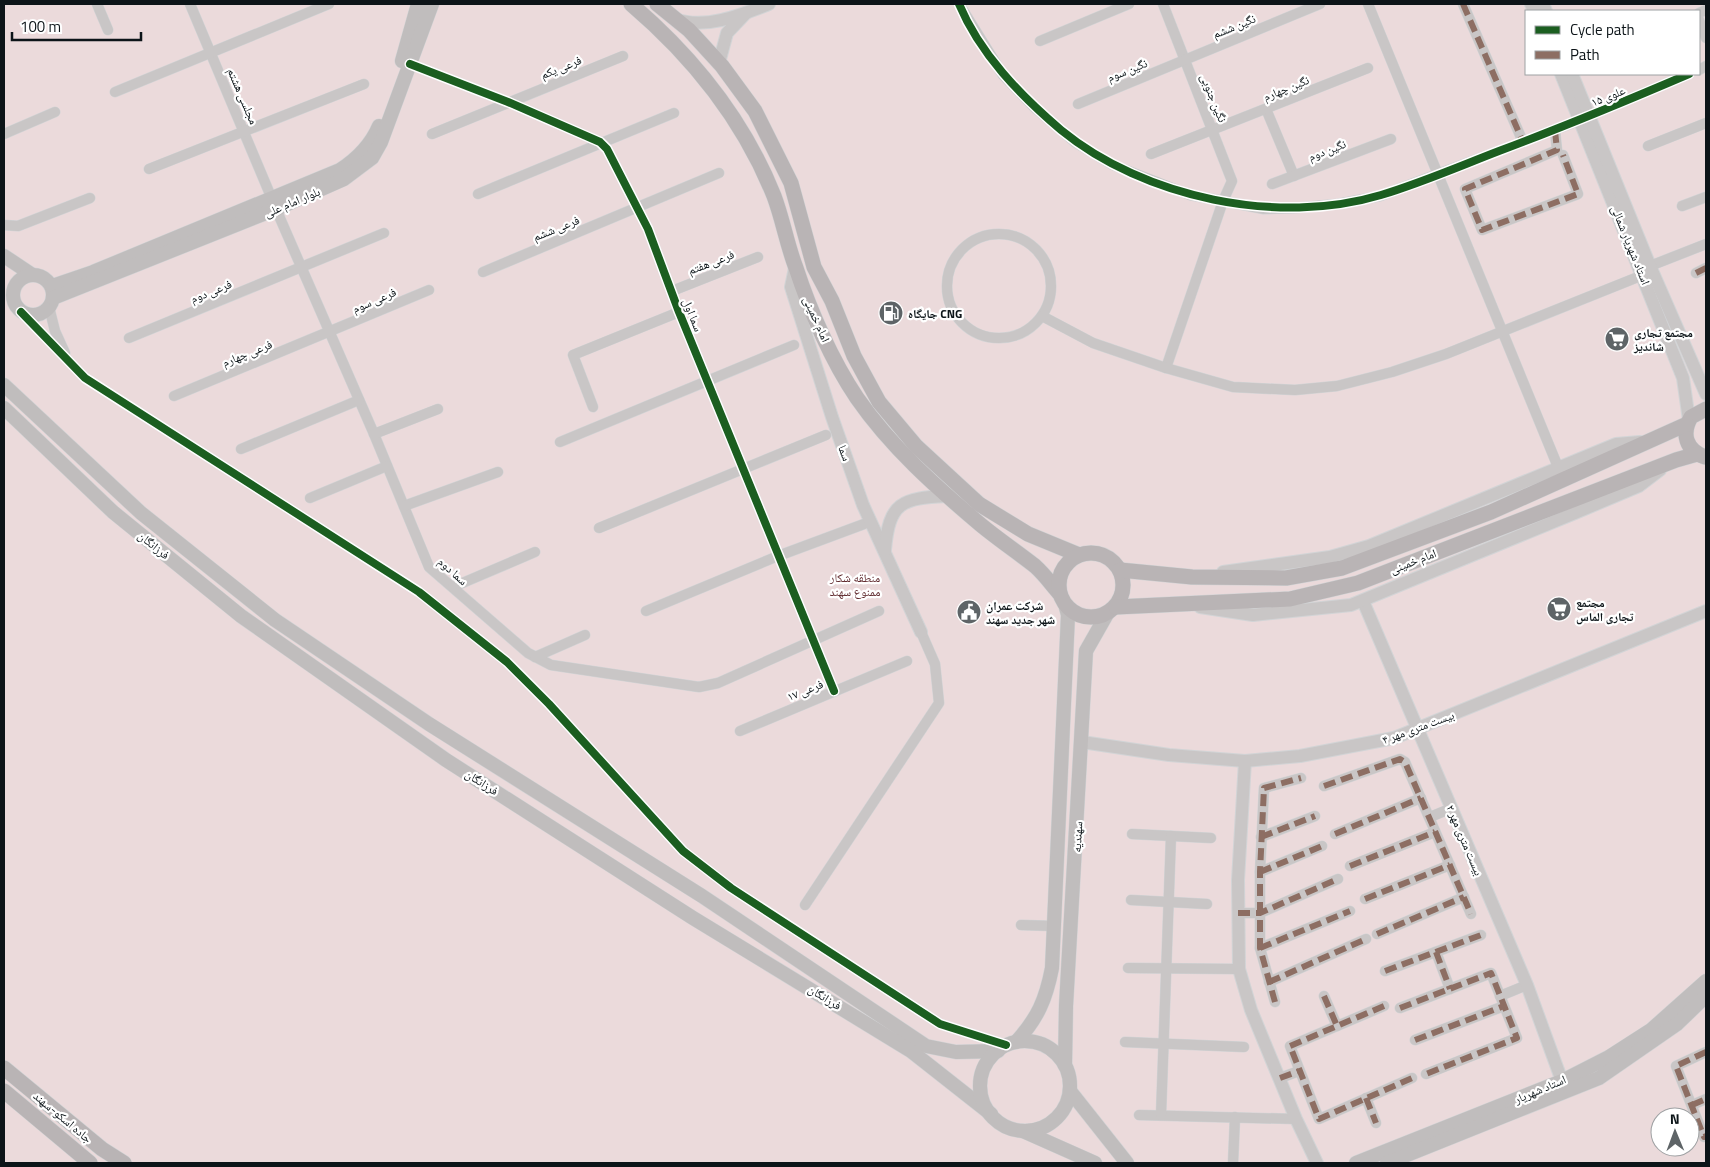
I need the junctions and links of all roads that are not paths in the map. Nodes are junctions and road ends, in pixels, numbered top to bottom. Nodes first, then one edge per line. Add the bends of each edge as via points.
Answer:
1 (97, 4) edge
2 (190, 4) edge
3 (330, 4) edge
4 (418, 4) edge
5 (432, 4) edge
6 (631, 4) edge
7 (657, 4) edge
8 (769, 4) edge
9 (959, 4) edge
10 (1129, 4) edge
11 (1163, 4) edge
12 (1320, 4) edge
13 (1368, 4) edge
14 (1463, 4) edge
15 (746, 13) junction
16 (675, 19) junction
17 (1700, 23) edge
18 (108, 30) dead end
19 (1706, 38) edge
20 (1040, 41) dead end
21 (211, 53) junction
22 (623, 56) dead end
23 (1185, 59) junction
24 (406, 63) junction
25 (719, 63) junction
26 (1368, 68) dead end
27 (1562, 75) edge
28 (1572, 75) edge
29 (1687, 75) edge
30 (364, 84) dead end
31 (115, 92) dead end
32 (508, 102) junction
33 (1078, 104) dead end
34 (1266, 109) junction
35 (55, 112) dead end
36 (674, 113) dead end
37 (1585, 118) junction
38 (1706, 123) edge
39 (1213, 130) junction
40 (244, 131) junction
41 (1555, 131) junction
42 (4, 134) edge
43 (432, 134) dead end
44 (1391, 139) dead end
45 (600, 142) junction
46 (1523, 142) junction
47 (1648, 146) dead end
48 (1151, 154) dead end
49 (1563, 155) dead end
50 (149, 169) dead end
51 (719, 173) dead end
52 (1438, 175) junction
53 (1294, 176) junction
54 (1272, 184) dead end
55 (478, 194) dead end
56 (1706, 197) edge
57 (90, 198) dead end
58 (1223, 201) junction
59 (274, 204) junction
60 (1682, 206) dead end
61 (638, 208) junction
62 (4, 225) edge
63 (384, 233) dead end
64 (1706, 244) edge
65 (4, 256) edge
66 (758, 257) dead end
67 (302, 267) junction
68 (796, 268) junction
69 (1706, 268) edge
70 (1646, 270) junction
71 (483, 272) dead end
72 (1696, 273) dead end
73 (31, 274) junction
74 (4, 280) edge
75 (429, 290) dead end
76 (672, 291) junction
77 (12, 297) junction
78 (51, 297) junction
79 (21, 312) junction
80 (679, 312) junction
81 (1042, 316) junction
82 (330, 332) junction
83 (1501, 332) junction
84 (129, 338) dead end
85 (794, 345) dead end
86 (69, 361) junction
87 (1166, 368) junction
88 (708, 380) junction
89 (4, 385) edge
90 (1706, 394) edge
91 (174, 396) dead end
92 (359, 400) junction
93 (593, 407) dead end
94 (4, 408) edge
95 (438, 409) dead end
96 (1706, 409) edge
97 (1688, 422) junction
98 (374, 434) junction
99 (826, 435) dead end
100 (560, 442) dead end
101 (1650, 442) junction
102 (242, 449) dead end
103 (1702, 456) edge
104 (1672, 461) junction
105 (387, 466) junction
106 (1558, 467) junction
107 (743, 469) junction
108 (498, 472) dead end
109 (947, 496) junction
110 (310, 498) dead end
111 (404, 506) junction
112 (864, 524) dead end
113 (599, 528) dead end
114 (885, 550) junction
115 (535, 552) dead end
116 (1079, 555) junction
117 (778, 556) junction
118 (1120, 570) junction
119 (1192, 577) junction
120 (453, 587) junction
121 (1062, 599) junction
122 (1362, 601) junction
123 (1183, 605) junction
124 (1111, 610) junction
125 (646, 611) dead end
126 (879, 611) dead end
127 (1706, 611) edge
128 (921, 632) joint
129 (585, 635) dead end
130 (814, 641) junction
131 (535, 657) junction
132 (907, 661) dead end
133 (834, 691) junction
134 (1418, 728) junction
135 (740, 730) dead end
136 (1062, 739) junction
137 (1082, 742) junction
138 (1244, 761) junction
139 (1301, 778) dead end
140 (1324, 786) dead end
141 (1421, 798) junction
142 (1452, 808) junction
143 (1315, 816) dead end
144 (1430, 817) junction
145 (1436, 832) junction
146 (1132, 834) dead end
147 (1335, 834) dead end
148 (1171, 836) junction
149 (1261, 836) junction
150 (1211, 838) dead end
151 (1322, 846) dead end
152 (1450, 864) junction
153 (1350, 866) dead end
154 (1260, 872) junction
155 (1338, 879) dead end
156 (1464, 897) junction
157 (1365, 899) dead end
158 (1131, 900) dead end
159 (1169, 902) junction
160 (1207, 904) dead end
161 (805, 905) dead end
162 (1350, 911) dead end
163 (1238, 913) junction
164 (1260, 913) junction
165 (1472, 914) dead end
166 (1021, 924) dead end
167 (1054, 926) junction
168 (1377, 934) dead end
169 (1482, 935) dead end
170 (1366, 939) dead end
171 (1260, 948) junction
172 (1436, 952) junction
173 (1128, 968) dead end
174 (1239, 969) junction
175 (1166, 970) junction
176 (1385, 971) dead end
177 (1706, 981) edge
178 (1269, 982) junction
179 (1527, 986) junction
180 (1450, 989) junction
181 (1324, 996) dead end
182 (1500, 996) junction
183 (1706, 996) edge
184 (1274, 1002) dead end
185 (1384, 1006) dead end
186 (1504, 1006) junction
187 (1400, 1008) dead end
188 (1337, 1026) junction
189 (1415, 1040) dead end
190 (1125, 1042) dead end
191 (1164, 1044) junction
192 (1007, 1046) junction
193 (1244, 1047) dead end
194 (1706, 1052) edge
195 (1066, 1065) junction
196 (4, 1068) edge
197 (1300, 1071) junction
198 (1426, 1074) dead end
199 (1280, 1078) junction
200 (1412, 1078) dead end
201 (1565, 1087) junction
202 (4, 1091) edge
203 (1070, 1091) junction
204 (1366, 1098) junction
205 (1706, 1099) edge
206 (1692, 1105) junction
207 (991, 1114) junction
208 (1139, 1115) dead end
209 (1161, 1115) junction
210 (1235, 1117) junction
211 (1296, 1119) junction
212 (1376, 1123) dead end
213 (1022, 1130) junction
214 (1706, 1136) edge
215 (90, 1163) edge
216 (124, 1163) edge
217 (1095, 1163) edge
218 (1127, 1163) edge
219 (1233, 1163) edge
220 (1317, 1163) edge
221 (1356, 1163) edge
222 (1387, 1163) edge

1 - 18 street
2 - 21 street, مجلسی هشتم
3 - 21 street
4 - 24 main road, بلوار امام علی
5 - 24 main road, بلوار امام علی
6 - 68 main road, امام خمینی via 655,24 706,78 748,142 774,196
7 - 16 main road, امام خمینی
8 - 15 street
9 - 58 street, علوی ۱۵ via 1003,75 1033,106 1076,142 1113,165 1190,195
10 - 20 street
11 - 23 street, نگین جنوبی
12 - 23 street, نگین ششم
13 - 52 street
14 - 46 street
15 - 16 street via 705,23
15 - 25 street via 727,33
16 - 25 main road, امام خمینی
17 - 19 street
21 - 31 street
21 - 40 street, مجلسی هشتم
22 - 32 street, فرعی یکم
23 - 33 street, نگین سوم
23 - 39 street, نگین جنوبی
24 - 32 street
24 - 59 main road, بلوار امام علی via 376,134 354,161
25 - 116 main road, امام خمینی via 755,111 791,183 814,266 854,356 879,402 916,446 979,504 1028,534
26 - 34 street, نگین چهارم
27 - 37 street, استاد شهریار شمالی
28 - 37 street, استاد شهریار شمالی
29 - 37 street, علوی ۱۵
30 - 40 street
32 - 43 street
32 - 45 street
34 - 39 street, نگین چهارم
34 - 53 street
35 - 42 street
36 - 45 street
37 - 41 street, علوی ۱۵
37 - 70 street, استاد شهریار شمالی
38 - 47 street
39 - 48 street, نگین چهارم
39 - 58 street, نگین جنوبی via 1232,180
40 - 50 street
40 - 59 street, مجلسی هشتم
41 - 46 street, علوی ۱۵
41 - 49 street via 1557,150 1465,189 1482,230 1578,194
44 - 53 street, نگین دوم
45 - 55 street
45 - 61 street, سما اول via 607,148
46 - 52 street, علوی ۱۵
51 - 61 street, فرعی ششم
52 - 58 street, علوی ۱۵ via 1380,196 1338,204 1264,209
52 - 83 street
53 - 54 street, نگین دوم
56 - 60 street
57 - 62 street via 18,226
58 - 87 street, نگین جنوبی
59 - 67 street, سما دوم
59 - 78 main road, بلوار امام علی via 93,272
61 - 71 street, فرعی ششم
61 - 76 street, سما اول
63 - 67 street
64 - 70 street
65 - 73 main road
66 - 76 street, فرعی هفتم
67 - 82 street, سما دوم
67 - 84 street, فرعی دوم
68 - 109 main road, امام خمینی via 827,343 857,398 918,471
68 - 114 street, سما via 791,287 832,417 863,505
69 - 72 street
70 - 83 street
70 - 90 street, استاد شهریار شمالی
70 - 97 street, استاد شهریار شمالی via 1683,378
73 - 77 main road via 17,282
73 - 78 main road via 40,275
74 - 77 main road
75 - 82 street, فرعی سوم
76 - 80 street, سما اول
77 - 79 main road
78 - 79 main road via 41,314
78 - 86 street via 55,331
79 - 86 street
80 - 88 street, سما اول
80 - 93 street via 573,354
81 - 81 street via 1051,294 1051,278 1041,255 1029,244 1007,235 990,236 975,241 957,256 950,271 948,295 953,311 969,329 984,336 1008,338 1030,328
81 - 87 street via 1093,344
82 - 91 street, فرعی چهارم
82 - 92 street, سما دوم
83 - 87 street via 1392,372 1336,386 1295,390 1233,387
83 - 106 street
85 - 88 street
86 - 192 street via 85,378 419,592 468,630 507,662 549,704 683,851 732,888 940,1024
88 - 100 street
88 - 107 street, سما اول
89 - 192 main road, فرزانگان via 141,514 275,620 420,718 702,896 926,1046 956,1052
92 - 98 street, سما دوم
92 - 102 street
94 - 207 main road, فرزانگان via 113,512 242,616 446,760 693,918 911,1051
95 - 98 street
96 - 97 main road, امام خمینی via 1696,413
97 - 101 main road, امام خمینی
97 - 103 main road via 1687,441
98 - 105 street, سما دوم
99 - 107 street
101 - 106 street via 1616,444
101 - 119 main road, امام خمینی via 1491,512 1342,568 1286,578
103 - 104 main road, امام خمینی
104 - 122 street via 1639,486
104 - 123 main road, امام خمینی via 1358,582 1290,599
105 - 110 street
105 - 111 street, سما دوم
106 - 119 street via 1369,546 1330,557
107 - 113 street
107 - 117 street, سما اول
108 - 111 street
109 - 114 street via 908,501 890,517
109 - 121 main road, امام خمینی via 1036,568
111 - 120 street, سما دوم via 429,567
112 - 117 street
114 - 128 street, سما
115 - 120 street
116 - 118 main road via 1098,553 1107,556
116 - 121 main road via 1064,567 1059,585
117 - 125 street
117 - 130 street, سما اول
118 - 119 main road, امام خمینی
118 - 124 main road via 1124,589
120 - 131 street, سما دوم
121 - 124 main road via 1079,615 1088,618
121 - 136 main road, سهندیه via 1068,615
122 - 123 street via 1295,613 1253,616
122 - 134 street, بیست متری مهر ۲
123 - 124 main road, امام خمینی
124 - 137 main road, سهندیه via 1086,651
126 - 130 street, سما دوم
127 - 134 street, بیست متری مهر ۴
128 - 161 street via 935,664 938,703
129 - 131 street
130 - 131 street, سما دوم via 718,683 699,688 551,665
130 - 133 street, سما اول
132 - 133 street, فرعی ۱۷
133 - 135 street, فرعی ۱۷
134 - 138 street, بیست متری مهر ۴ via 1394,738 1359,746
134 - 142 street, بیست متری مهر ۲
136 - 137 main road
136 - 167 main road, سهندیه
137 - 138 street, بیست متری مهر ۴ via 1169,755
137 - 195 main road, سهندیه via 1066,1006
138 - 163 street
139 - 149 street via 1264,788
140 - 141 street via 1400,759 1405,762
141 - 144 street
141 - 147 street
142 - 144 street
142 - 179 street, بیست متری مهر ۲
143 - 149 street
144 - 145 street
145 - 152 street
145 - 153 street
146 - 148 street
148 - 150 street
148 - 159 street
149 - 154 street
151 - 154 street
152 - 156 street
152 - 157 street
154 - 164 street
155 - 164 street
156 - 165 street
156 - 168 street
158 - 159 street
159 - 160 street
159 - 175 street
162 - 171 street
163 - 164 street
163 - 174 street
164 - 171 street
166 - 167 street
167 - 192 main road, سهندیه via 1047,995 1032,1025
169 - 172 street
170 - 178 street
171 - 178 street
172 - 176 street
172 - 180 street
173 - 175 street
174 - 175 street
174 - 199 street via 1250,1010
175 - 191 street
177 - 201 main road, استاد شهریار via 1651,1030
178 - 184 street
179 - 182 street
179 - 201 street, بیست متری مهر ۲
180 - 182 street via 1491,973
180 - 187 street
181 - 188 street
182 - 186 street
183 - 201 main road, استاد شهریار via 1677,1024 1599,1078
185 - 188 street
186 - 189 street
186 - 198 street via 1517,1038
188 - 197 street via 1290,1046
190 - 191 street
191 - 193 street
191 - 209 street
192 - 195 main road via 1030,1041 1045,1045
192 - 207 main road via 984,1069 981,1081 981,1093
194 - 206 street via 1676,1066
195 - 203 main road
196 - 216 main road, جاده اسکو-سهند via 102,1149
197 - 199 street
197 - 204 street via 1319,1119
199 - 211 street
200 - 204 street
201 - 221 main road, استاد شهریار
201 - 222 main road, استاد شهریار
202 - 215 main road, جاده اسکو-سهند
203 - 213 main road via 1067,1104 1054,1120 1036,1129
203 - 218 main road
204 - 212 street
205 - 206 street
206 - 214 street
207 - 213 main road via 1000,1122
208 - 209 street
209 - 210 street
210 - 211 street
210 - 219 street
211 - 220 street
213 - 217 main road

